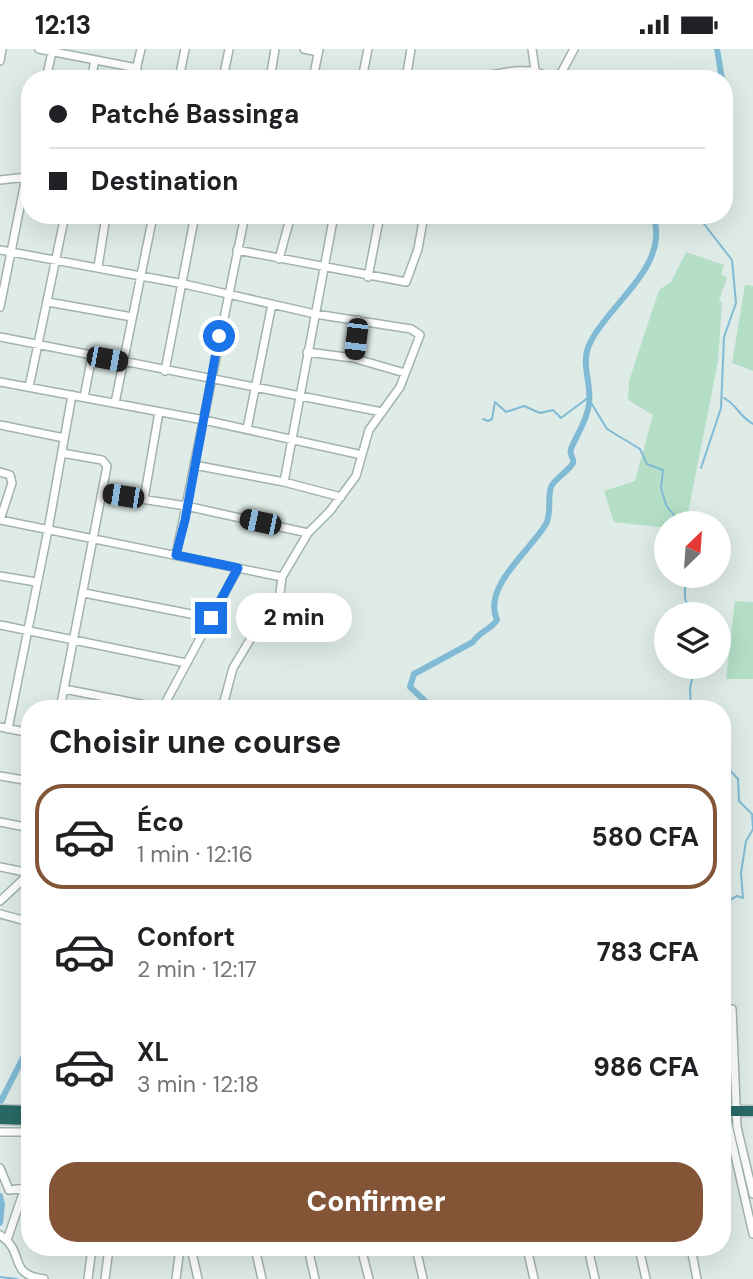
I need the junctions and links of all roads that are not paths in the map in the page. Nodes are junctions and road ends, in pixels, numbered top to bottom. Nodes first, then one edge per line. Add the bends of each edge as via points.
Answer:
1 (2, 49) edge
2 (40, 49) edge
3 (141, 49) edge
4 (185, 49) edge
5 (229, 49) edge
6 (275, 49) edge
7 (304, 49) edge
8 (368, 49) edge
9 (411, 49) edge
10 (532, 49) edge
11 (574, 49) edge
12 (319, 50) edge
13 (52, 52) junction
14 (95, 60) junction
15 (0, 61) edge
16 (137, 68) joint
17 (49, 70) edge
18 (93, 70) edge
19 (180, 70) edge
20 (225, 70) edge
21 (272, 70) edge
22 (315, 70) edge
23 (364, 70) edge
24 (408, 70) edge
25 (536, 70) edge
26 (563, 70) edge
27 (21, 178) edge
28 (0, 180) edge
29 (21, 206) edge
30 (64, 224) edge
31 (105, 224) edge
32 (151, 224) edge
33 (194, 224) edge
34 (243, 224) edge
35 (289, 224) edge
36 (332, 224) edge
37 (378, 224) edge
38 (422, 224) edge
39 (0, 250) edge
40 (237, 250) junction
41 (11, 253) junction
42 (279, 259) junction
43 (58, 260) junction
44 (98, 267) junction
45 (323, 269) junction
46 (141, 276) junction
47 (368, 277) junction
48 (184, 284) junction
49 (226, 294) junction
50 (48, 302) junction
51 (272, 305) junction
52 (0, 307) edge
53 (315, 314) junction
54 (132, 317) junction
55 (358, 320) junction
56 (0, 337) edge
57 (37, 345) junction
58 (307, 352) junction
59 (92, 356) junction
60 (354, 358) junction
61 (122, 362) junction
62 (165, 371) junction
63 (405, 373) junction
64 (213, 379) junction
65 (0, 382) edge
66 (256, 386) junction
67 (29, 387) junction
68 (72, 395) junction
69 (300, 395) junction
70 (84, 397) junction
71 (114, 403) junction
72 (159, 412) junction
73 (382, 412) junction
74 (204, 420) junction
75 (0, 425) edge
76 (247, 429) junction
77 (64, 438) junction
78 (291, 441) junction
79 (62, 453) junction
80 (362, 455) junction
81 (194, 465) junction
82 (0, 472) edge
83 (284, 482) junction
84 (103, 493) junction
85 (341, 497) junction
86 (144, 499) junction
87 (186, 506) junction
88 (0, 520) edge
89 (48, 530) junction
90 (308, 533) junction
91 (93, 539) junction
92 (176, 555) junction
93 (238, 568) junction
94 (0, 576) edge
95 (282, 577) junction
96 (36, 582) junction
97 (84, 593) junction
98 (211, 618) junction
99 (0, 625) edge
100 (26, 630) junction
101 (74, 640) junction
102 (186, 663) junction
103 (64, 689) junction
104 (62, 700) edge
105 (118, 700) edge
106 (167, 700) edge
107 (224, 700) edge
108 (4, 728) edge
109 (0, 776) edge
110 (21, 780) edge
111 (0, 822) edge
112 (21, 826) edge
113 (0, 867) edge
114 (21, 871) edge
115 (21, 881) edge
116 (0, 901) edge
117 (0, 914) edge
118 (21, 920) edge
119 (732, 1009) dead end
120 (731, 1096) edge
121 (0, 1110) edge
122 (21, 1111) edge
123 (731, 1111) edge
124 (753, 1111) edge
125 (0, 1119) edge
126 (21, 1120) edge
127 (731, 1121) edge
128 (731, 1126) edge
129 (0, 1132) edge
130 (21, 1132) edge
131 (0, 1168) edge
132 (21, 1189) edge
133 (753, 1194) edge
134 (21, 1199) edge
135 (753, 1234) edge
136 (4, 1238) edge
137 (91, 1256) edge
138 (106, 1256) edge
139 (179, 1256) edge
140 (193, 1256) edge
141 (257, 1256) edge
142 (310, 1256) edge
143 (364, 1256) edge
144 (418, 1256) edge
145 (529, 1256) edge
146 (590, 1256) edge
147 (641, 1256) edge
148 (693, 1256) edge
149 (24, 1277) edge
150 (105, 1277) edge
151 (44, 1279) edge
152 (88, 1279) edge
153 (176, 1279) edge
154 (198, 1279) edge
155 (262, 1279) edge
156 (315, 1279) edge
157 (369, 1279) edge
158 (423, 1279) edge
159 (534, 1279) edge
160 (595, 1279) edge
161 (646, 1279) edge
162 (697, 1279) edge

1 - 15 street
2 - 13 street
3 - 16 street
4 - 19 street
5 - 20 street
6 - 21 street
7 - 12 street
8 - 23 street
9 - 24 street
10 - 25 street
11 - 26 street
12 - 22 street
13 - 14 street
13 - 17 street
14 - 16 street
14 - 18 street
27 - 28 street
29 - 41 street
30 - 43 street
31 - 44 street
32 - 46 street
33 - 48 street
34 - 40 street
35 - 42 street
36 - 45 street
37 - 47 street
38 - 47 street via 408,281
39 - 41 street
40 - 42 street
40 - 49 street
41 - 43 street
41 - 52 street
42 - 45 street
43 - 44 street
43 - 50 street
44 - 46 street
45 - 47 street
45 - 53 street
46 - 48 street
46 - 54 street
48 - 49 street
48 - 62 street
49 - 51 street
49 - 64 street
50 - 54 street
50 - 57 street
51 - 53 street
51 - 66 street
53 - 55 street
53 - 58 street
54 - 61 street
55 - 60 street
55 - 63 street via 411,329 420,335
56 - 57 street
57 - 59 street
57 - 67 street
58 - 60 street
58 - 69 street
59 - 61 street
59 - 70 street
60 - 63 street
61 - 62 street
61 - 71 street
62 - 64 street
63 - 73 street
64 - 66 street
64 - 74 street
65 - 67 street
66 - 69 street
66 - 76 street
67 - 68 street
68 - 70 street
68 - 77 street
69 - 73 street
69 - 78 street
70 - 71 street
71 - 72 street
72 - 74 street
72 - 86 street
73 - 80 street via 369,430
74 - 76 street
74 - 81 street
75 - 77 street
76 - 78 street
77 - 79 street
78 - 80 street
78 - 83 street
79 - 84 street via 104,461
79 - 89 street
80 - 85 street via 356,476
81 - 83 street
81 - 87 street
82 - 88 street via 10,475 12,483
83 - 85 street
84 - 86 street
84 - 91 street
85 - 90 street
86 - 87 street
87 - 90 street
87 - 92 street
88 - 89 street
89 - 91 street
89 - 96 street
90 - 95 street
91 - 92 street
91 - 97 street
92 - 93 street
93 - 95 street
93 - 98 street
94 - 96 street
95 - 107 street via 279,601 233,668
96 - 100 street
97 - 98 street
97 - 101 street
98 - 102 street
99 - 100 street
100 - 101 street
100 - 108 street
101 - 102 street
101 - 103 street
102 - 106 street
103 - 104 street
103 - 105 street
109 - 110 street
111 - 112 street
113 - 114 street
115 - 116 street
117 - 118 street
119 - 120 street via 735,1076
121 - 122 highway
123 - 124 highway
125 - 126 highway
127 - 133 street
128 - 135 street
129 - 130 street
131 - 132 street via 9,1190
134 - 136 street
136 - 149 street
137 - 152 street
138 - 150 street
139 - 153 street
140 - 154 street
141 - 155 street
142 - 156 street
143 - 157 street
144 - 158 street
145 - 159 street
146 - 160 street
147 - 161 street
148 - 162 street
149 - 151 street

